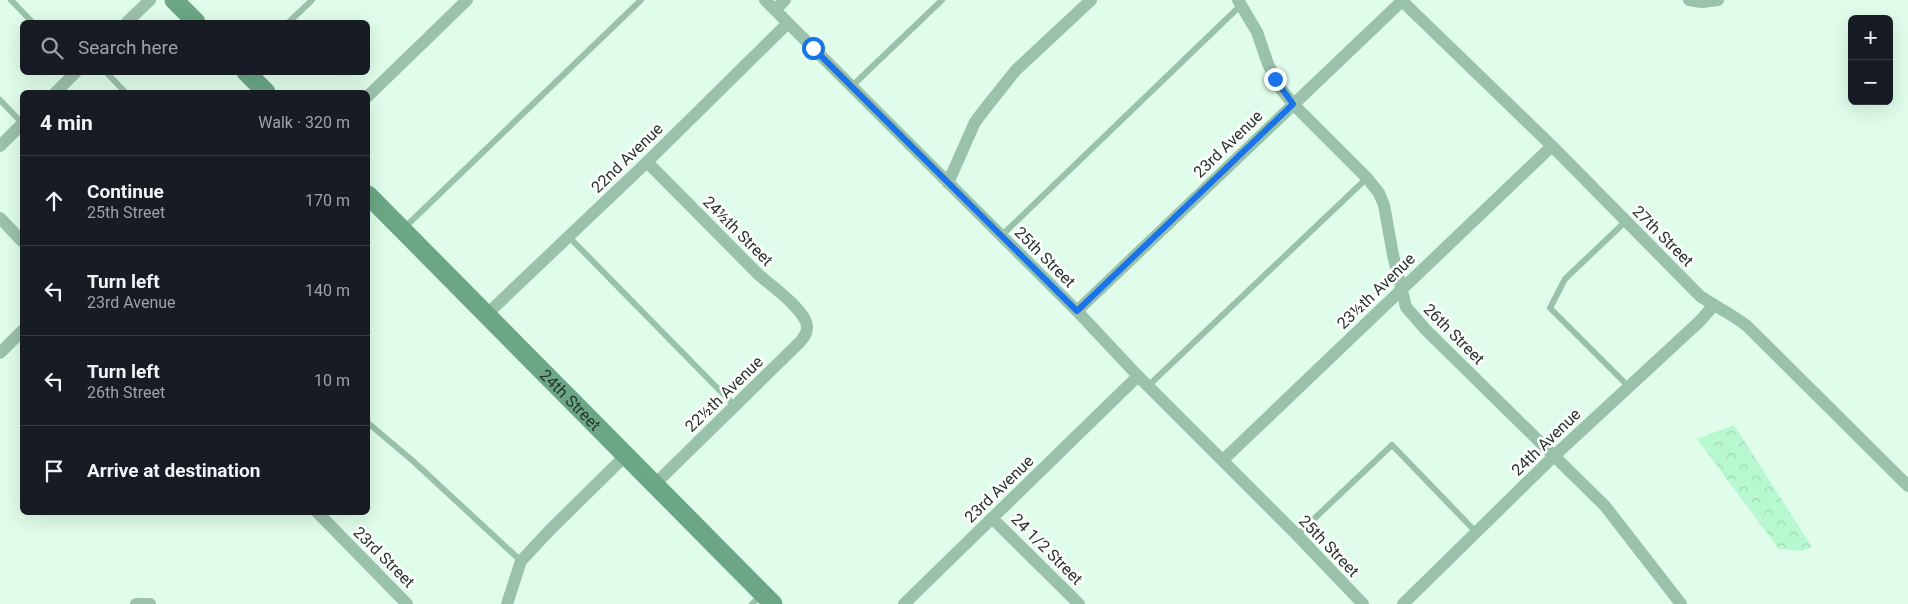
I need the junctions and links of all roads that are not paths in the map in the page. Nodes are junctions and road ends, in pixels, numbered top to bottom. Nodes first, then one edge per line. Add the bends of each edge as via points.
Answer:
1 (11, 0) edge
2 (150, 0) edge
3 (174, 0) edge
4 (312, 0) edge
5 (467, 0) edge
6 (641, 0) edge
7 (765, 0) edge
8 (785, 0) edge
9 (942, 0) edge
10 (1091, 0) edge
11 (1402, 0) edge
12 (1689, 0) edge
13 (1718, 0) edge
14 (1240, 3) edge
15 (775, 10) junction
16 (30, 20) edge
17 (129, 20) edge
18 (194, 20) edge
19 (291, 20) edge
20 (788, 23) junction
21 (73, 75) edge
22 (109, 75) edge
23 (249, 75) edge
24 (851, 86) junction
25 (58, 90) edge
26 (123, 90) edge
27 (264, 90) edge
28 (370, 94) edge
29 (0, 100) edge
30 (1293, 104) junction
31 (20, 122) edge
32 (20, 126) edge
33 (0, 146) edge
34 (1552, 146) junction
35 (647, 162) junction
36 (1367, 178) junction
37 (948, 183) junction
38 (370, 197) edge
39 (0, 218) edge
40 (1626, 221) junction
41 (402, 230) junction
42 (568, 236) junction
43 (1001, 236) junction
44 (20, 238) edge
45 (1401, 290) junction
46 (1714, 305) junction
47 (1077, 311) junction
48 (486, 315) junction
49 (806, 323) joint
50 (20, 333) edge
51 (0, 353) edge
52 (1138, 376) junction
53 (1148, 386) junction
54 (1629, 387) junction
55 (735, 406) junction
56 (370, 425) edge
57 (626, 455) junction
58 (1554, 456) junction
59 (1223, 460) junction
60 (655, 484) junction
61 (1908, 486) edge
62 (320, 515) edge
63 (992, 518) junction
64 (1476, 532) junction
65 (1297, 535) junction
66 (521, 560) junction
67 (763, 600) edge
68 (136, 604) edge
69 (150, 604) edge
70 (407, 604) edge
71 (507, 604) edge
72 (904, 604) edge
73 (1079, 604) edge
74 (1363, 604) edge
75 (1403, 604) edge
76 (1681, 604) edge

1 - 16 lane
2 - 17 street
3 - 18 street
4 - 19 lane
5 - 28 street
6 - 41 lane
7 - 15 street, 25th Street
8 - 15 street
9 - 24 lane
10 - 37 street via 1016,70 988,105 975,122
11 - 30 street, 23rd Avenue
11 - 34 street, 27th Street
12 - 13 street
14 - 30 street, 26th Street via 1257,32 1275,79
14 - 43 lane
15 - 20 street, 25th Street
20 - 24 street, 25th Street
20 - 35 street, 22nd Avenue
21 - 25 street
22 - 26 lane
23 - 27 street
24 - 37 street, 25th Street
29 - 31 lane
30 - 36 street, 26th Street
30 - 47 street, 23rd Avenue
32 - 33 street
34 - 40 street, 27th Street
34 - 45 street, 23½th Avenue
35 - 42 street, 22nd Avenue
35 - 49 street, 24½th Street via 796,308
36 - 45 street, 26th Street via 1379,192 1384,205
36 - 53 lane
37 - 43 street, 25th Street
38 - 41 street, 24th Street
39 - 44 street
40 - 46 street, 27th Street via 1700,296
40 - 54 lane via 1565,279 1550,308
41 - 48 street, 24th Street
42 - 48 street, 22nd Avenue
42 - 55 lane
43 - 47 street, 25th Street
45 - 58 street, 26th Street via 1406,307 1413,316
45 - 59 street, 23½th Avenue
46 - 54 street, 24th Avenue
46 - 61 street, 27th Street via 1747,326
47 - 52 street, 25th Street
48 - 57 street, 24th Street
49 - 55 street, 22½th Avenue via 805,337
50 - 51 street
52 - 53 street, 25th Street
52 - 63 street, 23rd Avenue
53 - 59 street, 25th Street
54 - 58 street, 24th Avenue
55 - 60 street, 22½th Avenue
56 - 66 lane
57 - 60 street, 24th Street
57 - 66 street
58 - 64 street, 24th Avenue
58 - 76 street, 26th Street via 1605,506
59 - 65 street, 25th Street
60 - 67 street, 24th Street
62 - 70 street, 23rd Street
63 - 72 street, 23rd Avenue
63 - 73 street, 24 1/2 Street
64 - 65 lane via 1392,445
64 - 75 street, 24th Avenue
65 - 74 street, 25th Street
66 - 71 street
68 - 69 street

